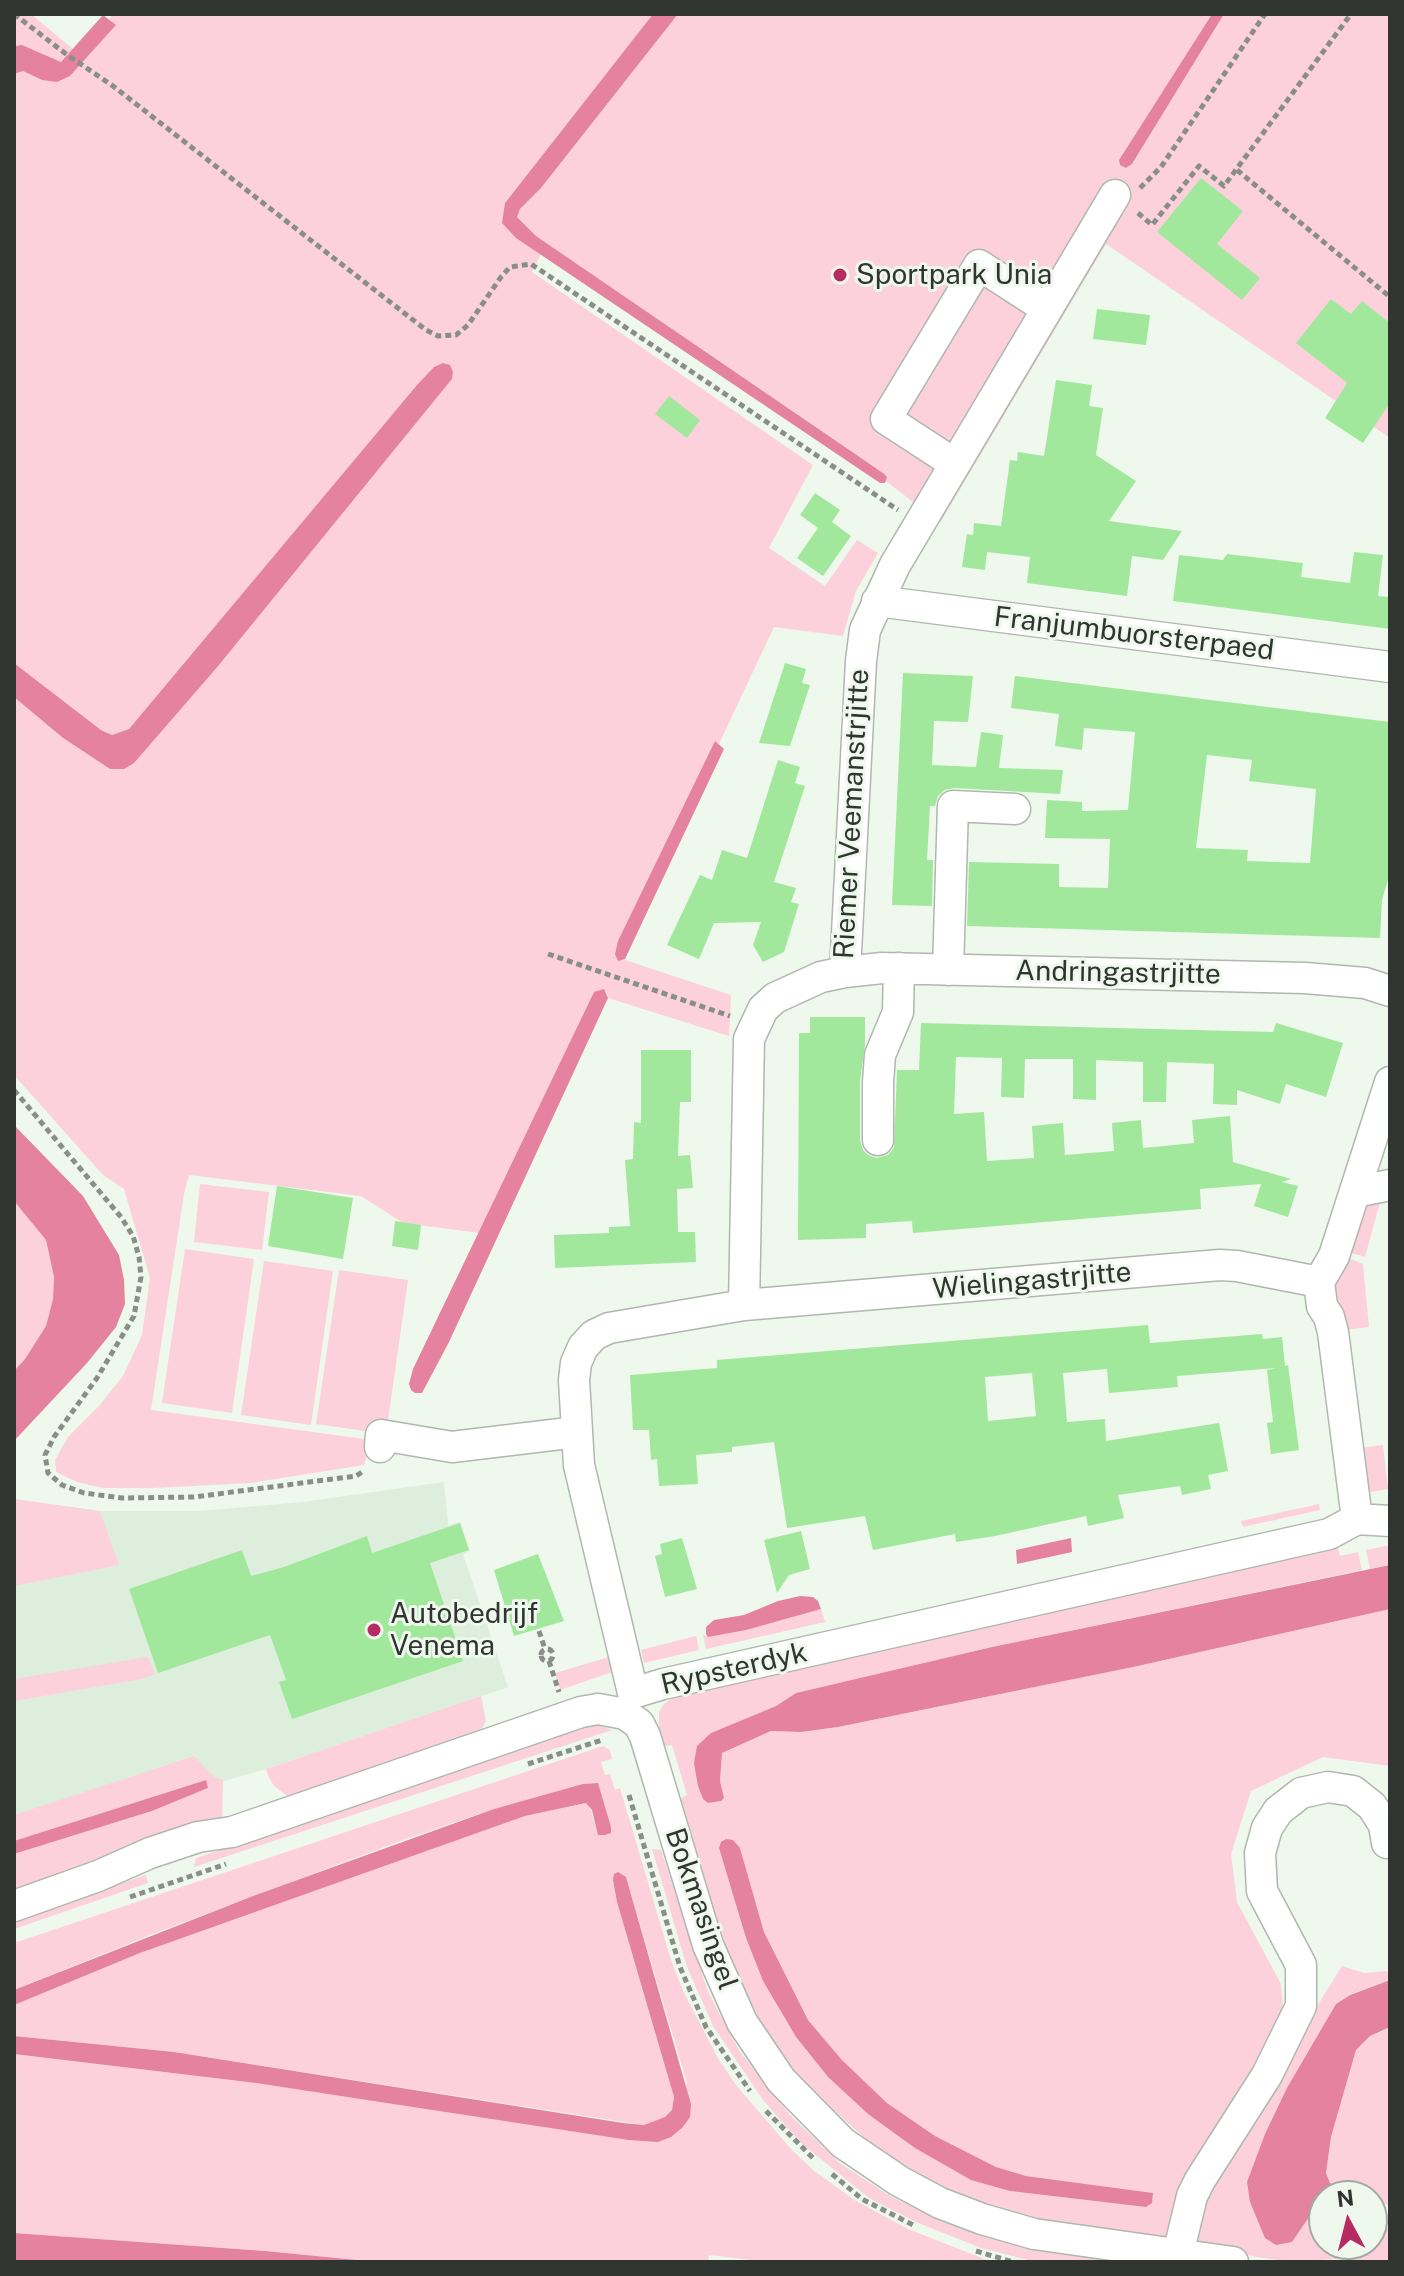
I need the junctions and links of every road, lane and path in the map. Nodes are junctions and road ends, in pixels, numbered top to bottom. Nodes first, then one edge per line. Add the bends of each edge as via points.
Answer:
1 (14, 14) edge
2 (1265, 14) edge
3 (1351, 14) edge
4 (1236, 170) junction
5 (1128, 201) junction
6 (1390, 297) edge
7 (1047, 309) junction
8 (955, 464) junction
9 (919, 524) junction
10 (877, 601) junction
11 (1390, 667) edge
12 (1015, 809) dead end
13 (548, 954) dead end
14 (899, 968) junction
15 (948, 970) junction
16 (845, 972) junction
17 (1390, 991) edge
18 (753, 1024) junction
19 (1390, 1082) edge
20 (14, 1090) edge
21 (878, 1140) dead end
22 (1390, 1185) edge
23 (1355, 1192) junction
24 (1319, 1282) junction
25 (744, 1305) junction
26 (577, 1432) junction
27 (380, 1447) joint
28 (1357, 1519) junction
29 (1390, 1521) edge
30 (539, 1631) dead end
31 (560, 1693) dead end
32 (629, 1703) junction
33 (1390, 1843) edge
34 (14, 1906) edge
35 (1178, 2254) junction
36 (1233, 2262) edge

1 - 9 path via 426,330 456,335 510,267 539,267
2 - 5 path via 1161,167
3 - 4 path
4 - 5 path via 1224,186 1199,166 1152,225
4 - 6 path
5 - 7 street, Riemer Veemanstrjitte
7 - 8 street, Riemer Veemanstrjitte
7 - 8 street via 979,265 886,419
8 - 9 street, Riemer Veemanstrjitte
9 - 10 street, Riemer Veemanstrjitte
10 - 11 street, Franjumbuorsterpaed
10 - 16 street, Riemer Veemanstrjitte via 865,630 861,661
12 - 15 street via 953,806
13 - 18 path
14 - 15 street, Andringastrjitte
14 - 16 street, Andringastrjitte
14 - 21 street via 898,1012 880,1055
15 - 17 street, Andringastrjitte via 1305,978 1365,983
16 - 18 street, Riemer Veemanstrjitte via 775,998
18 - 25 street via 747,1053
19 - 23 street
20 - 27 path via 121,1217 133,1236 141,1277 134,1316 45,1455 48,1473 84,1493 194,1497 356,1476 373,1465
22 - 23 street
23 - 24 street via 1334,1256
24 - 25 street, Wielingastrjitte via 1220,1265
24 - 28 street via 1333,1332
25 - 26 street via 594,1335 576,1363
26 - 27 street via 452,1447 381,1435
26 - 32 street via 584,1492
28 - 29 street, Rypsterdyk
28 - 32 street, Rypsterdyk via 1329,1534 663,1684
30 - 31 path via 545,1649 540,1657 549,1661
32 - 34 street, Rypsterdyk via 581,1712 232,1832 198,1837
32 - 35 street, Bokmasingel via 645,1736 708,1945 742,2022 811,2113 843,2143 899,2181 954,2208 1034,2234
33 - 35 street via 1372,1806 1353,1791 1328,1787 1301,1793 1267,1828 1260,1853 1262,1891 1301,1965 1301,2006 1267,2075 1192,2196
35 - 36 street, Bokmasingel

